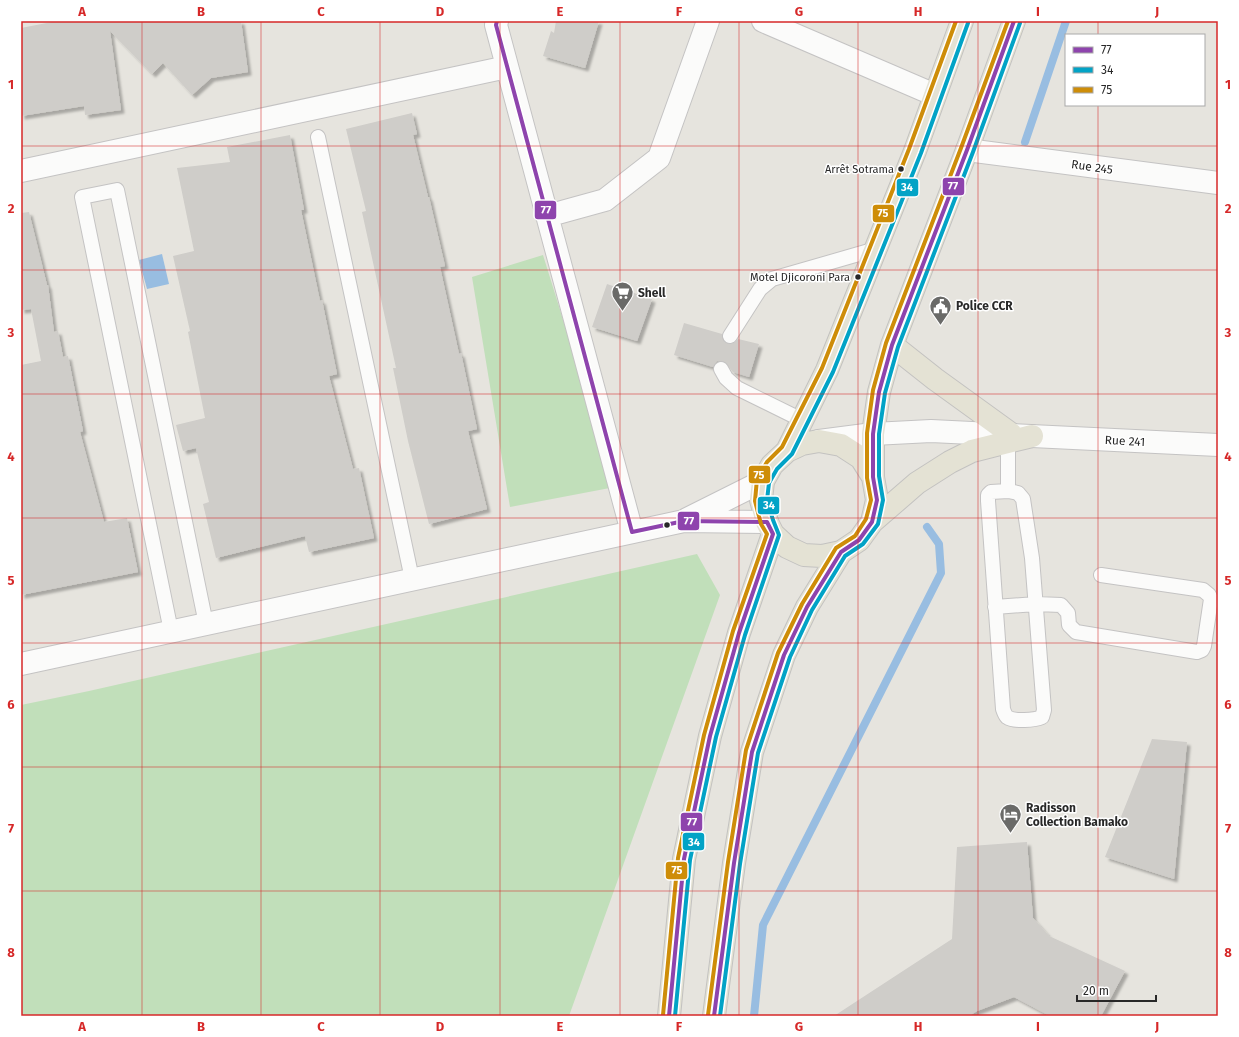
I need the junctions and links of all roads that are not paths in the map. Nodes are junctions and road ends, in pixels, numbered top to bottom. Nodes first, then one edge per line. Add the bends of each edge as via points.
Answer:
1 (708, 21) edge
2 (763, 21) edge
3 (962, 21) edge
4 (1014, 21) edge
5 (494, 22) edge
6 (507, 67) junction
7 (935, 95) junction
8 (318, 137) dead end
9 (967, 150) junction
10 (21, 171) edge
11 (1218, 183) edge
12 (547, 216) junction
13 (876, 249) junction
14 (730, 336) dead end
15 (892, 345) junction
16 (722, 369) dead end
17 (802, 420) junction
18 (873, 434) junction
19 (1032, 436) joint
20 (1009, 438) junction
21 (819, 440) junction
22 (1218, 445) edge
23 (787, 451) junction
24 (873, 478) junction
25 (764, 481) junction
26 (1008, 491) junction
27 (684, 521) junction
28 (872, 522) junction
29 (770, 528) junction
30 (632, 532) junction
31 (841, 552) junction
32 (1101, 575) dead end
33 (412, 579) junction
34 (1036, 604) junction
35 (995, 607) junction
36 (206, 624) junction
37 (172, 631) junction
38 (21, 664) edge
39 (669, 1016) edge
40 (714, 1016) edge

1 - 12 street via 659,158 605,200
2 - 7 street
3 - 7 highway
4 - 9 highway
5 - 6 street
6 - 10 street
6 - 12 street
7 - 13 highway
8 - 33 lane
9 - 11 street, Rue 245
9 - 15 highway
12 - 30 street
13 - 14 lane via 772,279 760,289
13 - 17 highway via 827,370
15 - 18 highway via 879,392
15 - 20 highway
16 - 17 lane via 726,378 737,388
17 - 23 highway
18 - 20 street via 931,431
18 - 21 street
18 - 24 highway
19 - 20 highway
19 - 22 street, Rue 241
20 - 26 lane
20 - 28 highway via 950,462 916,483
21 - 23 highway
21 - 24 highway via 841,445 861,458
23 - 25 highway via 772,465
24 - 28 highway via 877,500
25 - 27 street
25 - 29 highway via 761,500
26 - 34 lane via 1018,493 1023,499
26 - 35 lane via 990,492 988,495
27 - 29 street
27 - 30 street
28 - 31 highway via 859,540
29 - 31 highway via 787,547 804,555 822,556
29 - 39 highway via 710,736 684,860
30 - 33 street
31 - 40 highway via 807,607 784,655 752,752 734,863
32 - 34 lane via 1202,590 1209,594 1211,599 1202,650 1197,652 1076,632 1069,625 1068,613 1061,606
33 - 36 street
34 - 35 lane
34 - 35 lane via 1044,710 1042,717 1035,720 1006,717 1003,709
36 - 37 street
36 - 37 lane via 117,190 89,195 82,197
37 - 38 street

